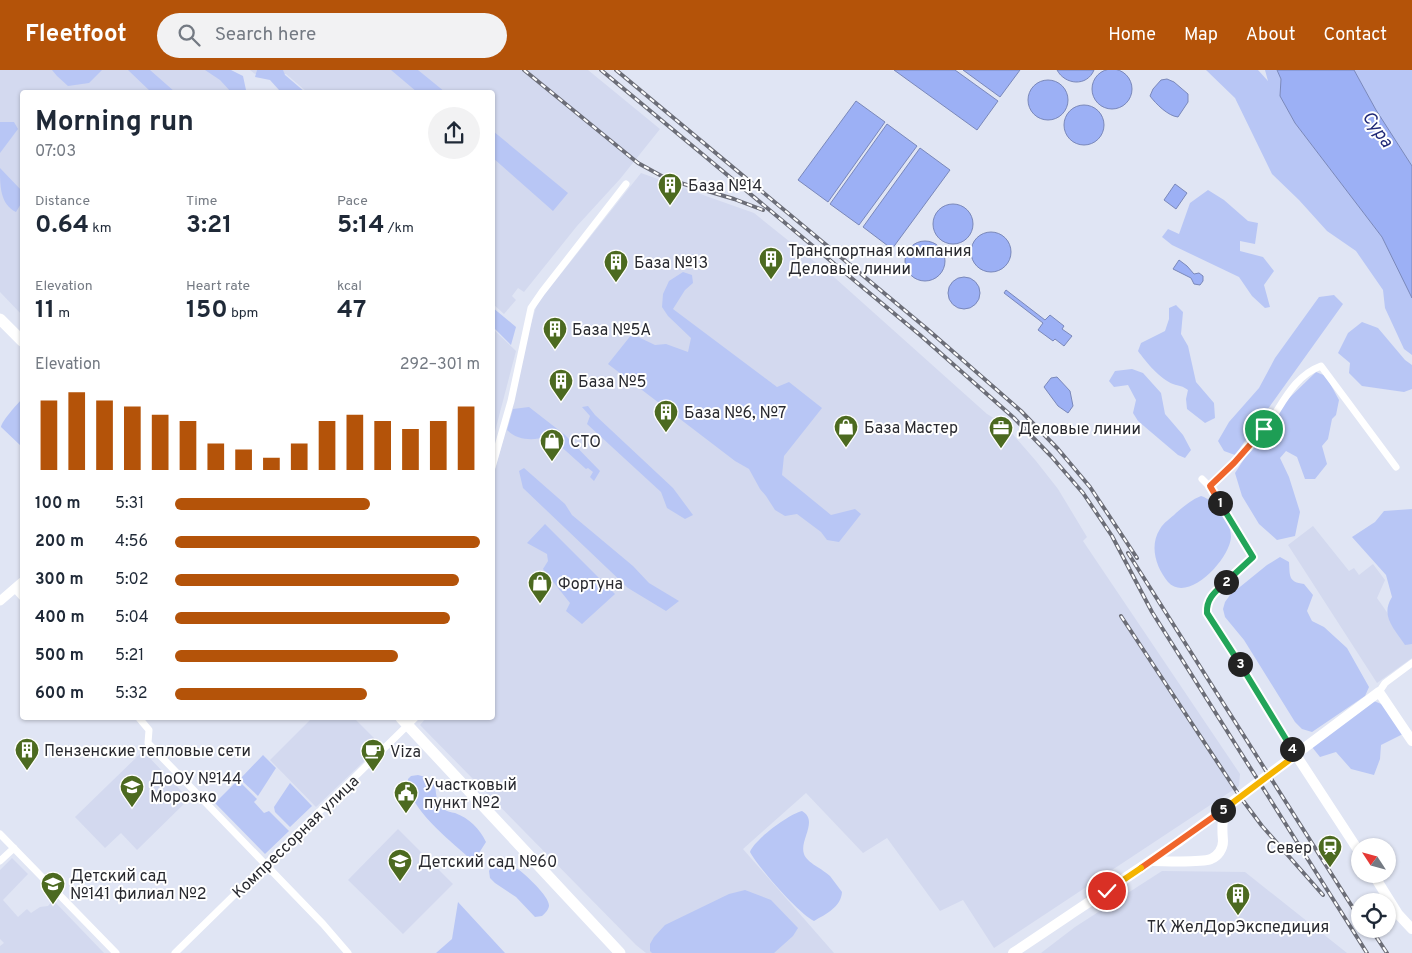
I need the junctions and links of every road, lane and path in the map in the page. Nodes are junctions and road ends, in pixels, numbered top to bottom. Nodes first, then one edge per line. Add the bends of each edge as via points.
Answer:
1 (626, 184) dead end
2 (0, 319) edge
3 (20, 339) edge
4 (495, 457) edge
5 (1396, 467) dead end
6 (1202, 479) dead end
7 (1210, 486) junction
8 (20, 584) edge
9 (14, 588) junction
10 (20, 595) edge
11 (0, 601) edge
12 (1412, 663) edge
13 (1379, 692) junction
14 (142, 720) edge
15 (408, 720) edge
16 (1412, 741) edge
17 (1296, 755) junction
18 (1231, 804) junction
19 (1201, 826) junction
20 (0, 834) edge
21 (1222, 836) junction
22 (1351, 839) edge
23 (14, 848) junction
24 (0, 861) edge
25 (1151, 862) junction
26 (266, 864) junction
27 (1379, 883) edge
28 (1412, 929) edge
29 (116, 953) edge
30 (175, 953) edge
31 (348, 953) edge
32 (620, 953) edge
33 (1013, 953) edge

1 - 4 street via 531,308
2 - 3 main road
5 - 7 street via 1321,366 1290,389 1264,429
6 - 7 street
7 - 17 street via 1253,557 1214,593 1206,605 1207,613
8 - 9 street
9 - 10 street
9 - 11 street
12 - 13 street
13 - 16 main road
13 - 17 main road
14 - 26 street via 149,730 148,742
15 - 26 street, Компрессорная улица
15 - 32 main road
17 - 18 main road
17 - 22 main road
18 - 19 main road
18 - 21 main road via 1222,818
19 - 21 main road via 1213,827
19 - 25 main road
20 - 23 street
21 - 25 main road via 1222,848 1217,856 1208,860
23 - 24 street
23 - 29 street
25 - 33 main road
26 - 30 street, Компрессорная улица
26 - 31 street
27 - 28 main road via 1398,914

